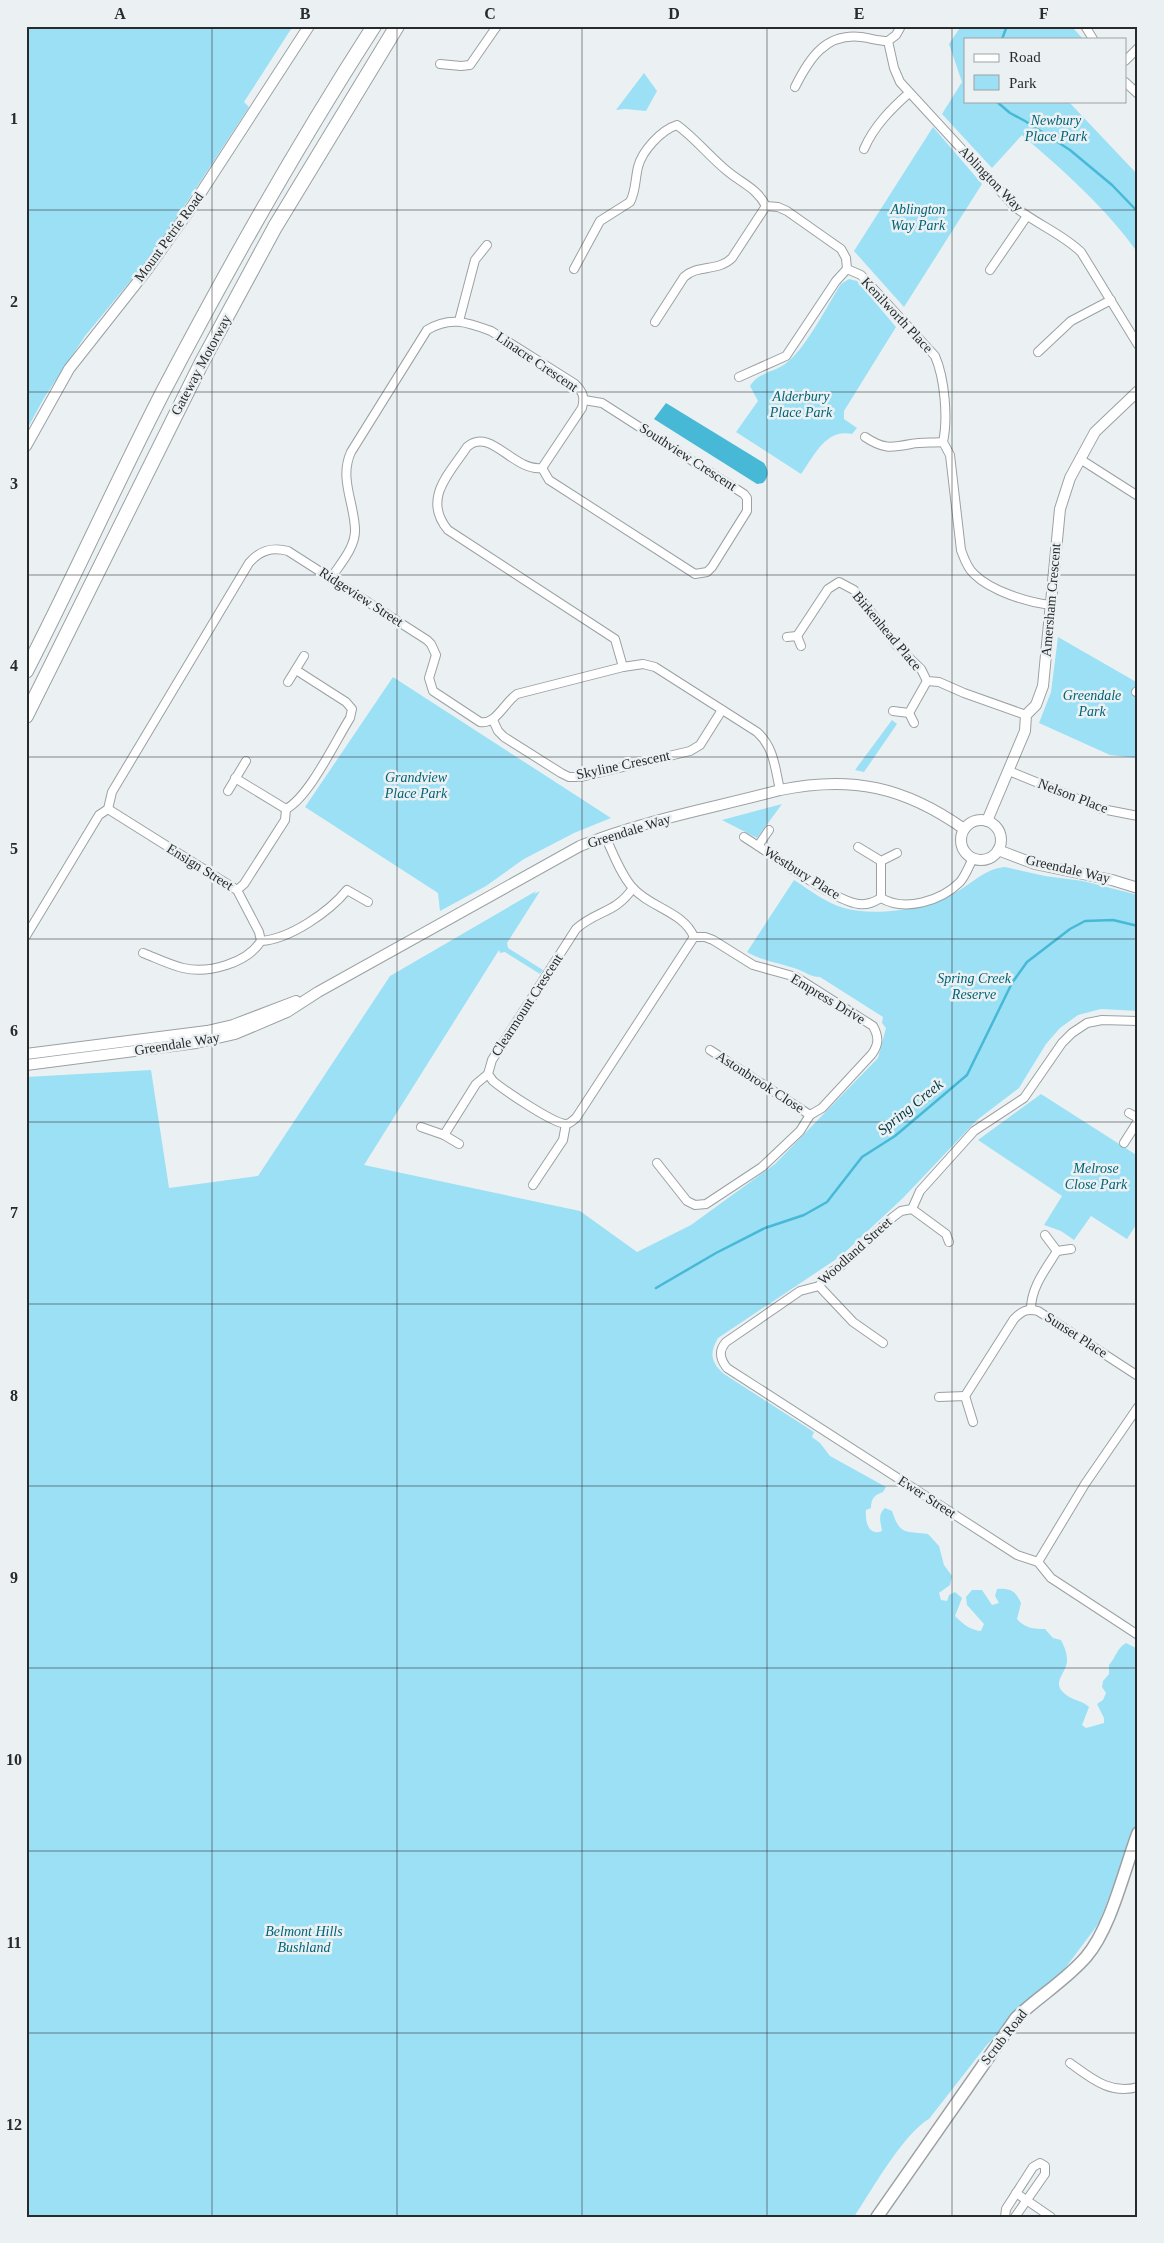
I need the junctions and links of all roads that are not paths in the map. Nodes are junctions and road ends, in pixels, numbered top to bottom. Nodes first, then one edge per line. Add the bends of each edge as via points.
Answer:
1 (308, 26) edge
2 (374, 26) edge
3 (397, 26) edge
4 (497, 26) edge
5 (901, 26) edge
6 (1085, 26) edge
7 (1092, 38) edge
8 (888, 41) junction
9 (1138, 48) edge
10 (1126, 60) edge
11 (440, 64) dead end
12 (1126, 83) edge
13 (795, 87) dead end
14 (910, 92) junction
15 (1138, 94) edge
16 (864, 149) dead end
17 (766, 206) junction
18 (1027, 216) junction
19 (487, 245) dead end
20 (574, 269) dead end
21 (847, 269) junction
22 (990, 270) dead end
23 (1111, 300) junction
24 (459, 321) junction
25 (655, 322) dead end
26 (1138, 345) edge
27 (1038, 352) dead end
28 (739, 378) dead end
29 (1138, 391) edge
30 (584, 400) junction
31 (865, 437) dead end
32 (944, 442) junction
33 (26, 446) edge
34 (1080, 459) junction
35 (542, 468) junction
36 (1138, 496) edge
37 (332, 578) junction
38 (1050, 606) junction
39 (797, 636) junction
40 (787, 637) dead end
41 (801, 646) dead end
42 (304, 656) dead end
43 (623, 667) junction
44 (296, 670) junction
45 (26, 671) edge
46 (927, 681) junction
47 (288, 682) dead end
48 (722, 710) junction
49 (893, 711) dead end
50 (908, 713) junction
51 (1026, 715) junction
52 (26, 716) edge
53 (494, 720) junction
54 (914, 723) dead end
55 (246, 761) dead end
56 (1010, 771) junction
57 (235, 778) junction
58 (228, 790) dead end
59 (780, 790) junction
60 (108, 809) junction
61 (286, 809) junction
62 (1138, 816) edge
63 (987, 821) junction
64 (964, 829) junction
65 (769, 830) dead end
66 (605, 836) junction
67 (744, 837) dead end
68 (758, 846) junction
69 (858, 847) dead end
70 (998, 850) junction
71 (897, 853) dead end
72 (973, 858) junction
73 (881, 861) junction
74 (633, 888) junction
75 (1138, 888) edge
76 (237, 890) junction
77 (881, 898) junction
78 (368, 902) dead end
79 (26, 936) edge
80 (694, 937) junction
81 (261, 941) junction
82 (143, 953) dead end
83 (318, 992) junction
84 (1138, 1021) edge
85 (710, 1050) dead end
86 (26, 1054) edge
87 (26, 1065) edge
88 (488, 1074) junction
89 (1130, 1113) dead end
90 (810, 1114) junction
91 (1138, 1120) edge
92 (566, 1124) junction
93 (421, 1127) dead end
94 (444, 1135) junction
95 (1124, 1143) dead end
96 (459, 1144) dead end
97 (657, 1163) dead end
98 (533, 1185) dead end
99 (912, 1209) junction
100 (1045, 1235) dead end
101 (949, 1242) dead end
102 (1071, 1250) dead end
103 (1058, 1251) junction
104 (818, 1286) junction
105 (1031, 1309) junction
106 (883, 1343) dead end
107 (720, 1354) joint
108 (1138, 1376) edge
109 (965, 1396) junction
110 (939, 1397) dead end
111 (1138, 1407) edge
112 (973, 1422) dead end
113 (1038, 1562) junction
114 (1138, 1635) edge
115 (1138, 1833) edge
116 (1070, 2063) dead end
117 (1138, 2087) edge
118 (1016, 2193) junction
119 (1027, 2201) junction
120 (877, 2217) edge
121 (1005, 2217) edge
122 (1015, 2217) edge
123 (1051, 2217) edge

1 - 33 street, Mount Petrie Road via 189,211 69,369
2 - 45 highway, Gateway Motorway via 215,295 164,390
3 - 52 highway, Gateway Motorway via 285,210 202,362
4 - 11 street via 470,65
5 - 8 street
6 - 7 street
8 - 13 street via 850,37 827,44 814,54
8 - 14 street, Ablington Way via 900,82
9 - 10 street
12 - 15 street
14 - 16 street via 891,108
14 - 18 street, Ablington Way via 1015,207
17 - 20 street via 757,192 727,171 677,125 662,134 641,159 630,202 600,221
17 - 21 street, Kenilworth Place via 787,211 841,250
17 - 25 street via 732,258 725,265 690,271
18 - 22 street
18 - 23 street, Ablington Way via 1068,240 1081,252
19 - 24 street via 475,260
21 - 28 street via 786,356
21 - 32 street, Kenilworth Place via 861,275 935,356 947,426
23 - 26 street, Ablington Way
23 - 27 street via 1071,322
24 - 30 street, Linacre Crescent via 491,331 575,384 582,391
24 - 37 street, Linacre Crescent via 438,323 427,330 351,452 346,478 354,538
29 - 34 street, Amersham Crescent via 1096,432
30 - 35 street, Linacre Crescent via 582,408
30 - 35 street, Southview Crescent via 602,402 744,494 748,511 712,567 707,572 695,574 549,480
31 - 32 street via 877,445 891,448
32 - 38 street, Kenilworth Place via 950,455 961,550 973,574 986,584 1029,602
34 - 36 street
34 - 38 street, Amersham Crescent via 1060,509
35 - 43 street via 527,467 490,443 473,441 438,492 438,515 448,530 615,638
37 - 53 street, Ridgeview Street via 432,644 436,655 429,678 433,691 480,722
37 - 60 street, Ridgeview Street via 288,551 277,548 256,555 112,792
38 - 51 street, Amersham Crescent via 1043,686 1036,705
39 - 40 street
39 - 41 street
39 - 46 street, Birkenhead Place via 828,589 839,582 854,590 897,646 921,669
42 - 44 street
43 - 48 street via 643,664 655,667
43 - 53 street via 517,694
44 - 47 street
44 - 61 street via 352,709 350,718 307,788 295,805
46 - 50 street
46 - 51 street, Birkenhead Place via 939,682
48 - 53 street, Skyline Crescent via 700,745 690,751 581,777 560,773 504,737
48 - 59 street via 766,740 771,748
49 - 50 street
50 - 54 street
51 - 56 street, Amersham Crescent via 1025,731
55 - 57 street
56 - 62 street, Nelson Place via 1102,809
56 - 63 street, Amersham Crescent
57 - 58 street
57 - 61 street
59 - 64 street, Greendale Way via 839,783 880,788 925,804
59 - 66 street, Greendale Way
60 - 76 street, Ensign Street
60 - 79 street, Ridgeview Street via 99,815
61 - 76 street via 285,820
63 - 64 street via 974,821
63 - 70 street via 1000,833
64 - 72 street via 961,842
65 - 68 street, Westbury Place
66 - 74 street
66 - 83 street, Greendale Way via 546,864
67 - 68 street, Westbury Place
68 - 77 street, Westbury Place via 848,901 870,904
69 - 73 street
70 - 72 street via 990,858
70 - 75 street, Greendale Way via 1035,864
71 - 73 street
72 - 77 street, Westbury Place via 962,880 952,890 906,905 890,904
73 - 77 street
74 - 80 street via 686,923
74 - 88 street, Clearmount Crescent via 620,904 587,919 576,929 492,1060
76 - 81 street, Ensign Street
78 - 81 street via 347,890 327,911 271,940
80 - 90 street, Empress Drive via 713,940 753,965 796,977 873,1026 878,1041 872,1054 822,1108
80 - 92 street via 576,1118
81 - 82 street via 251,952 218,967 185,968
83 - 86 street, Greendale Way via 232,1025 207,1031
83 - 87 street, Greendale Way via 287,1012 235,1034 196,1043
84 - 99 street via 1102,1020 1087,1023 1072,1033 1024,1098 974,1131 920,1191
85 - 90 street, Astonbrook Close
88 - 92 street, Clearmount Crescent via 498,1085 554,1121
88 - 94 street via 476,1084
89 - 91 street
90 - 97 street, Empress Drive via 800,1131 762,1167 701,1206 687,1201
91 - 95 street
92 - 98 street via 563,1140
93 - 94 street
94 - 96 street
99 - 101 street via 946,1234
99 - 104 street, Woodland Street via 893,1217
100 - 103 street
102 - 103 street
103 - 105 street via 1034,1289
104 - 106 street via 854,1322
104 - 107 street, Woodland Street via 800,1291 726,1342
105 - 108 street, Sunset Place
105 - 109 street, Sunset Place via 1021,1311 1014,1319
107 - 113 street, Ewer Street via 722,1362 736,1373 1017,1555
109 - 110 street
109 - 112 street
111 - 113 street via 1085,1484
113 - 114 street, Ewer Street via 1051,1578
115 - 120 main road, Scrub Road via 1105,1925 1094,1946 1069,1975 1016,2018
116 - 117 street via 1112,2089
118 - 119 street
118 - 119 street via 1040,2162 1045,2166 1045,2174
118 - 121 street
119 - 122 street
119 - 123 street

